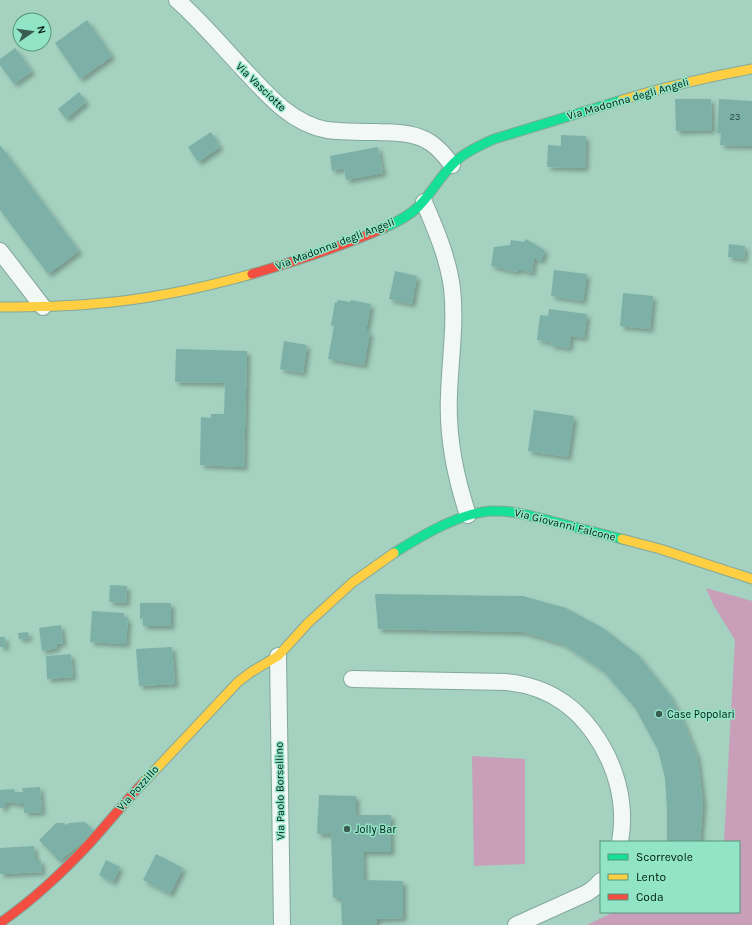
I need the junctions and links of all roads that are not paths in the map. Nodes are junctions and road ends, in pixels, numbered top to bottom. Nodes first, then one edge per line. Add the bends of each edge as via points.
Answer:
1 (177, 0) edge
2 (752, 69) edge
3 (452, 165) junction
4 (424, 202) junction
5 (0, 250) edge
6 (0, 307) edge
7 (43, 307) junction
8 (468, 515) junction
9 (752, 578) edge
10 (278, 656) junction
11 (352, 679) dead end
12 (620, 841) edge
13 (600, 882) edge
14 (0, 923) edge
15 (282, 925) edge
16 (516, 925) edge

1 - 3 street, Via Vasciotte via 253,80 293,116 307,124 327,130 413,135 436,146
2 - 3 street, Via Madonna degli Angeli via 654,90 506,134 464,154
3 - 4 street, Via Madonna degli Angeli
4 - 7 street, Via Madonna degli Angeli via 403,219 386,226 303,258 236,279 128,301
4 - 8 street via 443,248 452,289 449,431 456,475
5 - 7 street
6 - 7 street, Via Madonna degli Angeli
8 - 9 street, Via Giovanni Falcone via 490,511 523,514 660,549
8 - 10 street, Via Giovanni Falcone via 400,549 353,582 308,623
10 - 14 street, Via Pozzillo via 257,668 232,688 62,872 27,904
10 - 15 street, Via Paolo Borsellino
11 - 12 street via 518,683 560,700 585,722 607,754 621,800
13 - 16 street via 587,893

